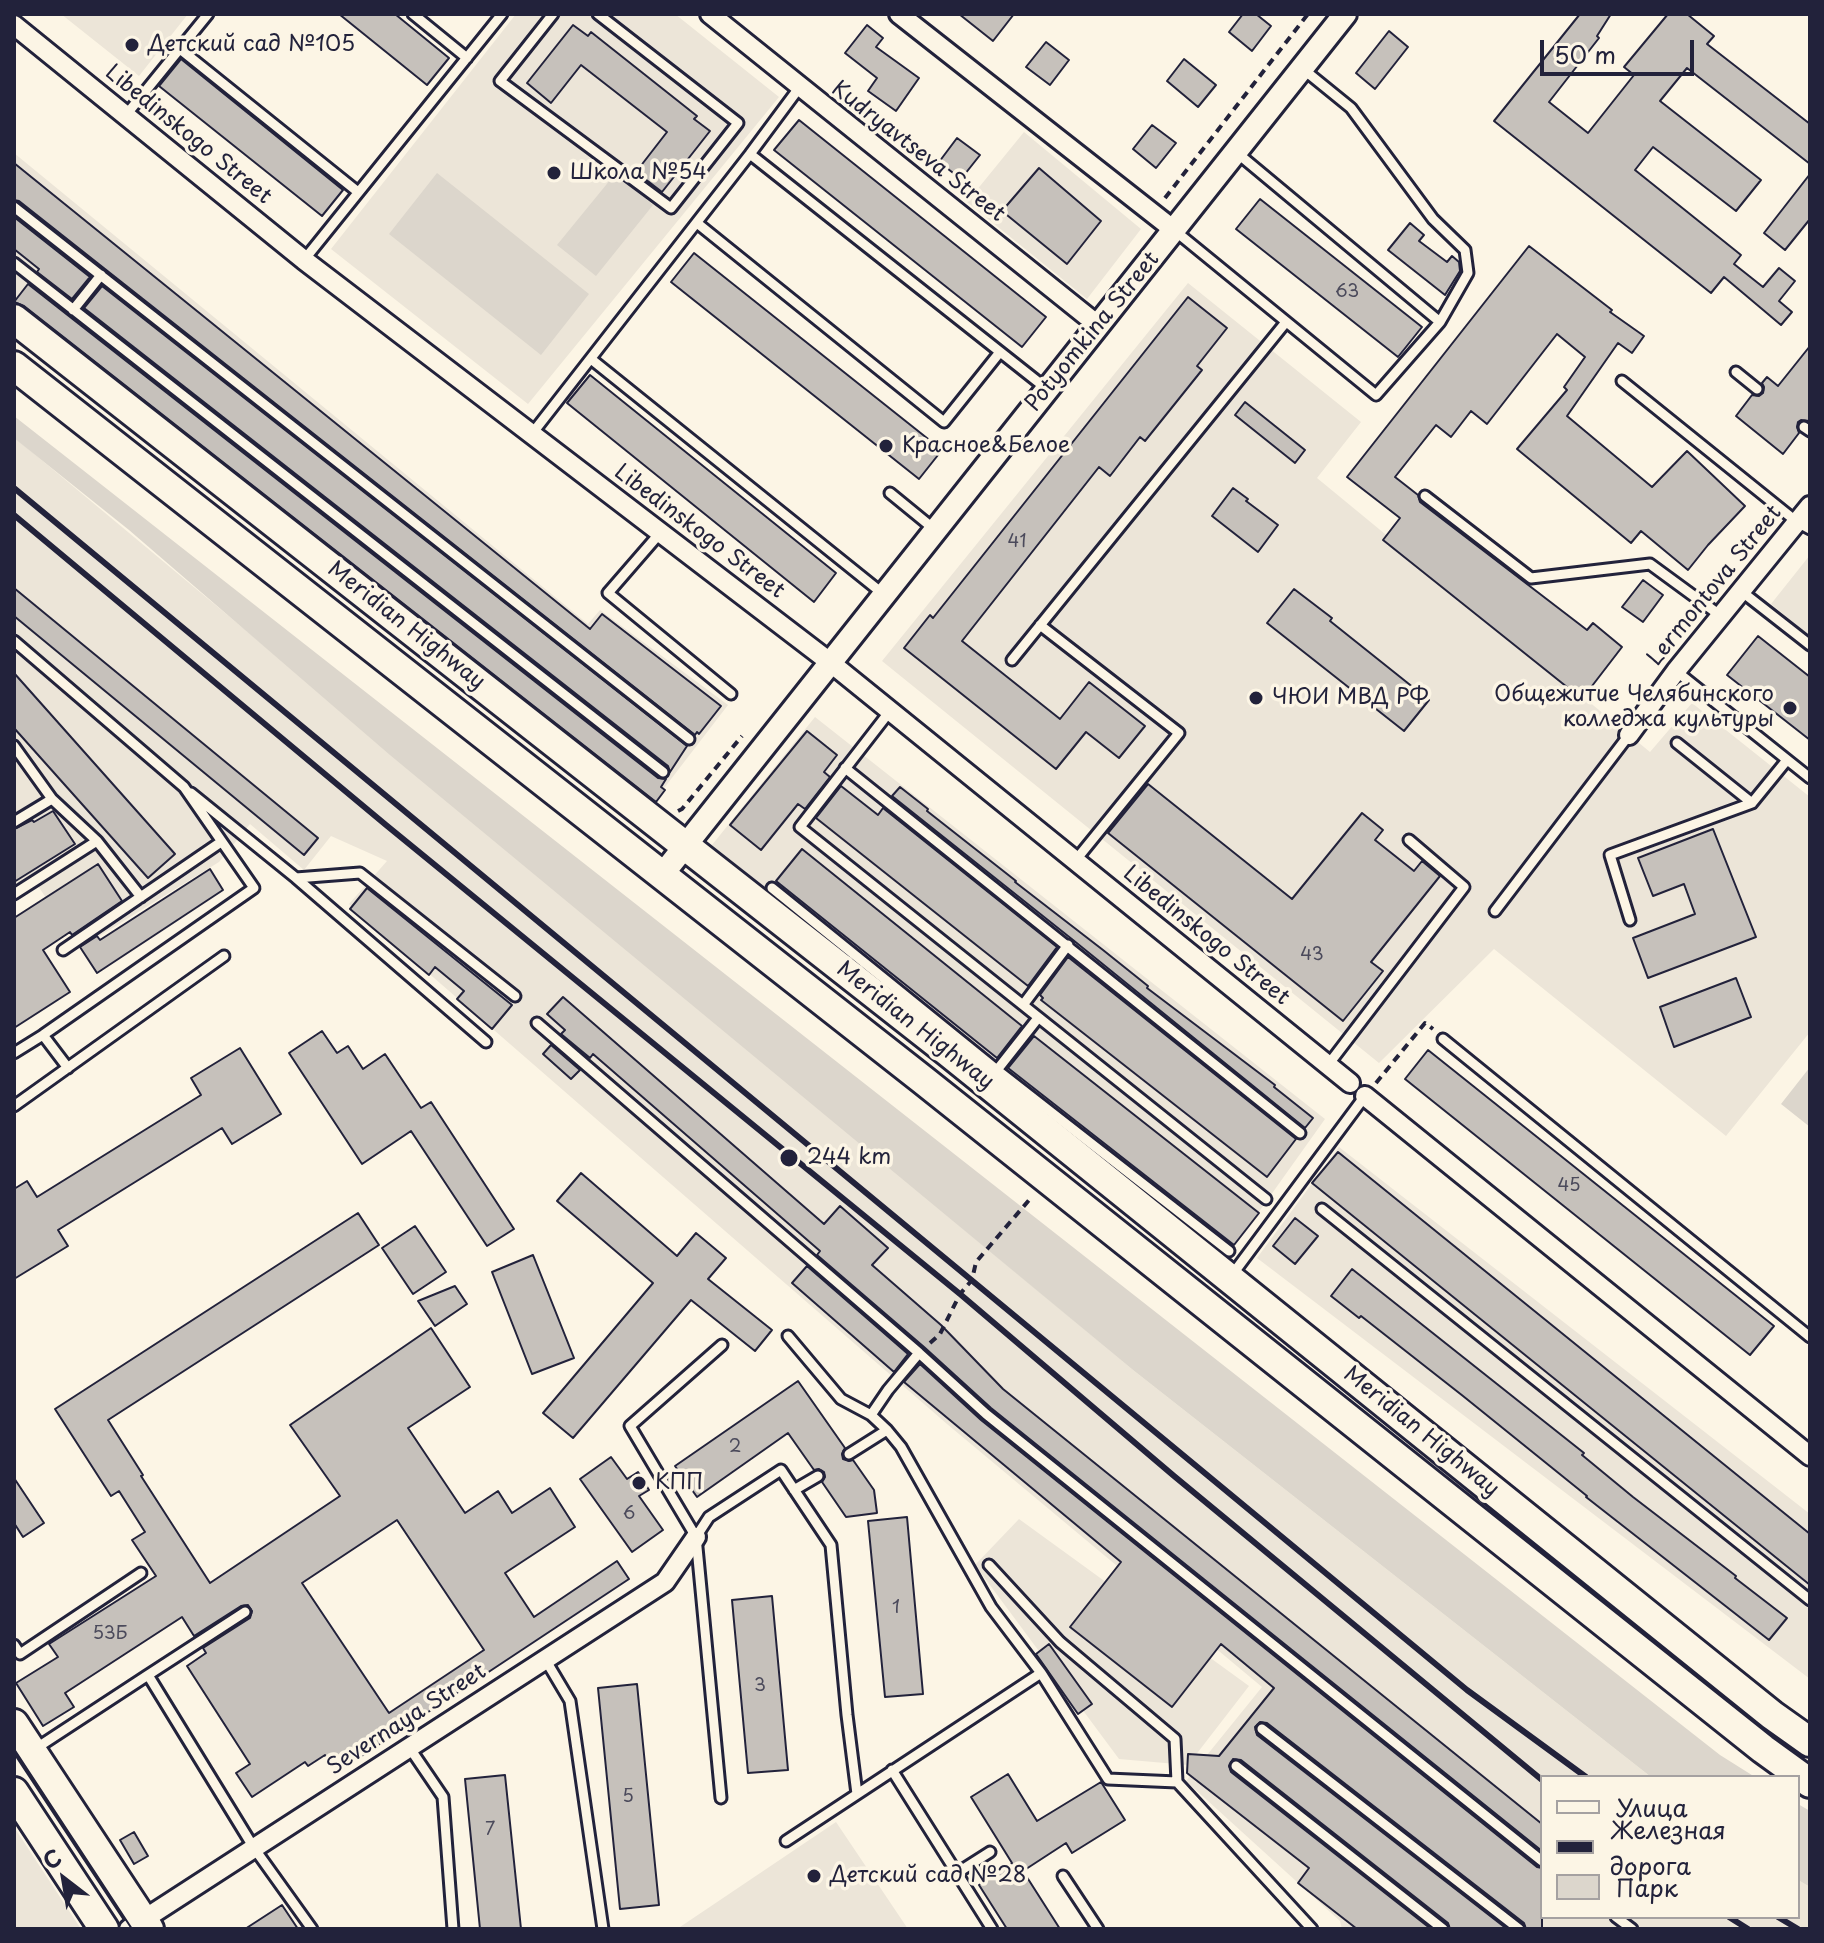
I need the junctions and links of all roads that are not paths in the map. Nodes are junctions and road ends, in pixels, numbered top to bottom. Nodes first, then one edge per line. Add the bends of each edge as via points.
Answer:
1 (208, 14) edge
2 (413, 14) edge
3 (502, 14) edge
4 (553, 14) edge
5 (598, 14) edge
6 (710, 14) edge
7 (899, 14) edge
8 (1345, 14) edge
9 (14, 25) edge
10 (180, 49) junction
11 (467, 58) junction
12 (1302, 68) junction
13 (799, 88) junction
14 (126, 115) junction
15 (1236, 152) junction
16 (750, 154) junction
17 (358, 192) junction
18 (14, 207) edge
19 (697, 223) junction
20 (1174, 230) junction
21 (304, 260) junction
22 (14, 263) edge
23 (101, 275) junction
24 (73, 310) junction
25 (14, 319) edge
26 (1286, 322) junction
27 (1440, 322) junction
28 (1099, 326) junction
29 (1000, 352) junction
30 (591, 359) junction
31 (14, 366) edge
32 (1736, 372) dead end
33 (1622, 381) dead end
34 (1047, 389) junction
35 (1757, 389) dead end
36 (531, 435) junction
37 (890, 493) dead end
38 (1425, 496) dead end
39 (1810, 506) edge
40 (1804, 526) edge
41 (936, 530) junction
42 (660, 533) junction
43 (1741, 591) junction
44 (885, 596) junction
45 (1721, 616) junction
46 (1040, 625) junction
47 (14, 641) edge
48 (1810, 645) edge
49 (1012, 660) dead end
50 (831, 663) junction
51 (1676, 671) junction
52 (731, 694) dead end
53 (890, 711) junction
54 (1629, 735) joint
55 (689, 739) dead end
56 (1677, 743) dead end
57 (14, 746) edge
58 (1787, 760) junction
59 (845, 768) junction
60 (663, 772) dead end
61 (1810, 778) edge
62 (184, 787) junction
63 (52, 799) junction
64 (1752, 803) junction
65 (14, 822) edge
66 (1409, 840) dead end
67 (97, 841) junction
68 (221, 842) junction
69 (685, 846) junction
70 (1075, 861) junction
71 (662, 875) junction
72 (296, 878) junction
73 (772, 888) dead end
74 (14, 894) edge
75 (141, 897) junction
76 (1495, 911) dead end
77 (1630, 920) dead end
78 (1068, 945) junction
79 (63, 950) dead end
80 (224, 956) dead end
81 (515, 996) dead end
82 (1023, 1005) junction
83 (1038, 1018) junction
84 (537, 1023) dead end
85 (43, 1035) junction
86 (1443, 1039) road end
87 (486, 1042) dead end
88 (14, 1053) edge
89 (1328, 1065) junction
90 (68, 1068) junction
91 (997, 1070) junction
92 (1350, 1083) dead end
93 (1365, 1096) joint
94 (14, 1106) edge
95 (1300, 1133) dead end
96 (1266, 1199) dead end
97 (1322, 1209) dead end
98 (1230, 1265) junction
99 (788, 1336) dead end
100 (1810, 1337) edge
101 (722, 1345) dead end
102 (919, 1353) junction
103 (871, 1415) junction
104 (887, 1430) junction
105 (849, 1454) dead end
106 (1810, 1456) edge
107 (818, 1476) dead end
108 (794, 1490) junction
109 (696, 1537) junction
110 (989, 1565) dead end
111 (141, 1573) dead end
112 (1810, 1600) edge
113 (245, 1612) dead end
114 (14, 1645) edge
115 (545, 1659) junction
116 (1041, 1673) junction
117 (148, 1675) junction
118 (14, 1724) edge
119 (1262, 1729) dead end
120 (1810, 1742) edge
121 (409, 1747) junction
122 (32, 1751) junction
123 (1236, 1766) dead end
124 (892, 1770) junction
125 (1799, 1775) edge
126 (1177, 1782) junction
127 (14, 1792) edge
128 (857, 1794) junction
129 (721, 1798) dead end
130 (786, 1841) dead end
131 (254, 1848) junction
132 (990, 1852) dead end
133 (1540, 1859) edge
134 (957, 1873) junction
135 (1063, 1876) dead end
136 (140, 1926) edge
137 (104, 1929) edge
138 (312, 1929) edge
139 (453, 1929) edge
140 (603, 1929) edge
141 (992, 1929) edge
142 (1098, 1929) edge
143 (1312, 1929) edge
144 (1443, 1929) edge
145 (1519, 1929) edge

1 - 10 lane
2 - 11 lane
3 - 11 lane
4 - 5 lane via 500,81 671,208 738,123
6 - 13 street, Kudryavtseva Street
7 - 20 street
8 - 12 street, Potyomkina Street
9 - 14 street, Libedinskogo Street
10 - 14 lane
10 - 17 lane
11 - 17 lane
12 - 15 street, Potyomkina Street
12 - 27 lane via 1351,108 1433,219 1465,250 1468,273
13 - 16 lane
13 - 28 street, Kudryavtseva Street
14 - 21 street, Libedinskogo Street
15 - 20 street, Potyomkina Street
15 - 27 lane
16 - 19 lane
16 - 29 lane
17 - 21 lane
18 - 23 lane
19 - 29 lane via 944,422
19 - 30 lane
20 - 26 lane
20 - 28 street, Potyomkina Street
21 - 36 street, Libedinskogo Street
22 - 24 lane
23 - 24 lane
23 - 55 lane
24 - 60 lane
25 - 69 main road, Meridian Highway
26 - 27 lane via 1376,395
26 - 46 lane
28 - 34 street, Potyomkina Street
29 - 34 lane
30 - 36 lane
30 - 44 lane
31 - 71 main road, Meridian Highway
32 - 35 lane
33 - 40 lane
34 - 41 street, Potyomkina Street
36 - 42 street, Libedinskogo Street
37 - 41 lane
38 - 45 lane via 1531,578 1650,564
39 - 40 street, Lermontova Street
40 - 43 street, Lermontova Street
41 - 44 street, Potyomkina Street
42 - 50 street, Libedinskogo Street
42 - 52 lane via 608,593
43 - 45 street, Lermontova Street
43 - 48 lane
44 - 50 street, Potyomkina Street
45 - 51 street, Lermontova Street
46 - 49 lane
46 - 70 lane via 1179,733
47 - 62 lane
50 - 53 street, Libedinskogo Street
50 - 69 street, Potyomkina Street
51 - 54 street, Lermontova Street
51 - 58 lane
53 - 59 lane
53 - 70 street, Libedinskogo Street
54 - 76 lane
56 - 64 lane
57 - 63 lane
58 - 61 lane
58 - 64 lane
59 - 78 lane
59 - 82 lane via 800,827
62 - 68 lane
62 - 72 lane
63 - 65 lane
63 - 67 lane
64 - 77 lane via 1610,855
66 - 89 lane via 1464,887
67 - 74 lane
67 - 75 lane
68 - 75 lane
68 - 85 lane via 254,888
69 - 71 street, Potyomkina Street
69 - 98 main road, Meridian Highway
70 - 89 street, Libedinskogo Street
71 - 125 main road, Meridian Highway
72 - 81 lane via 360,873
72 - 87 lane
73 - 91 lane
75 - 79 lane
78 - 82 lane
78 - 95 lane
80 - 90 lane
82 - 83 lane
83 - 91 lane
83 - 96 lane
84 - 102 lane
85 - 88 lane
85 - 90 lane
86 - 100 lane
89 - 92 street, Libedinskogo Street
90 - 94 lane
91 - 98 lane
93 - 98 lane
93 - 106 street
97 - 112 lane
98 - 120 main road, Meridian Highway
99 - 103 lane via 841,1399
101 - 109 lane via 630,1426
102 - 103 lane
102 - 133 lane via 986,1414
103 - 104 lane
104 - 105 lane
104 - 116 lane via 991,1607
107 - 108 lane
108 - 109 lane via 781,1470 709,1517
108 - 128 lane via 831,1545
109 - 115 street, Severnaya Street via 665,1582
109 - 129 lane
110 - 126 lane via 1060,1642 1175,1739
111 - 114 lane via 20,1654
113 - 117 lane
115 - 121 street, Severnaya Street
115 - 140 lane via 570,1701
116 - 124 lane
116 - 126 lane via 1108,1779
117 - 122 lane
117 - 131 lane
118 - 122 main road
119 - 145 lane
121 - 131 street, Severnaya Street
121 - 139 lane via 443,1797
122 - 136 main road
123 - 144 lane
124 - 128 lane
124 - 134 lane
126 - 143 lane
127 - 137 main road
128 - 130 lane
131 - 136 street, Severnaya Street
131 - 138 lane
132 - 134 lane
134 - 141 lane
135 - 142 lane

